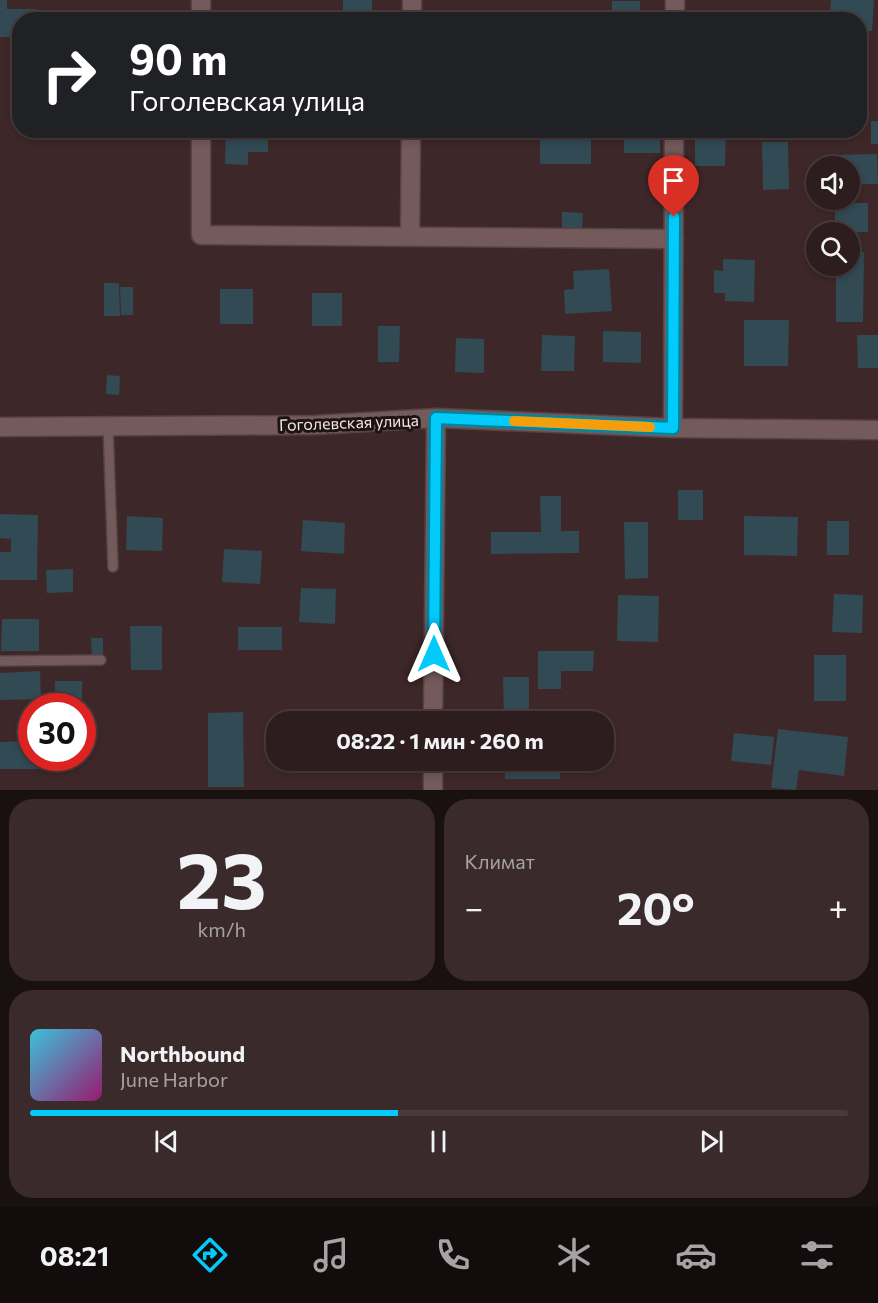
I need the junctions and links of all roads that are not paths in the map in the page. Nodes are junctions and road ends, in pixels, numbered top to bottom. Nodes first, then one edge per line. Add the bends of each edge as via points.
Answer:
1 (201, 138) edge
2 (411, 138) edge
3 (674, 138) edge
4 (410, 236) junction
5 (674, 239) junction
6 (436, 418) junction
7 (108, 426) junction
8 (0, 427) edge
9 (673, 428) junction
10 (878, 430) edge
11 (113, 567) dead end
12 (101, 660) dead end
13 (0, 661) edge
14 (433, 711) edge
15 (433, 771) edge
16 (433, 790) edge

1 - 4 street via 201,235
2 - 4 street
3 - 5 street
4 - 5 street
5 - 9 street
6 - 7 street, Гоголевская улица via 315,425
6 - 9 street, Гоголевская улица
6 - 14 street
7 - 8 street, Гоголевская улица
7 - 11 lane
9 - 10 street, Гоголевская улица
12 - 13 lane
15 - 16 street

